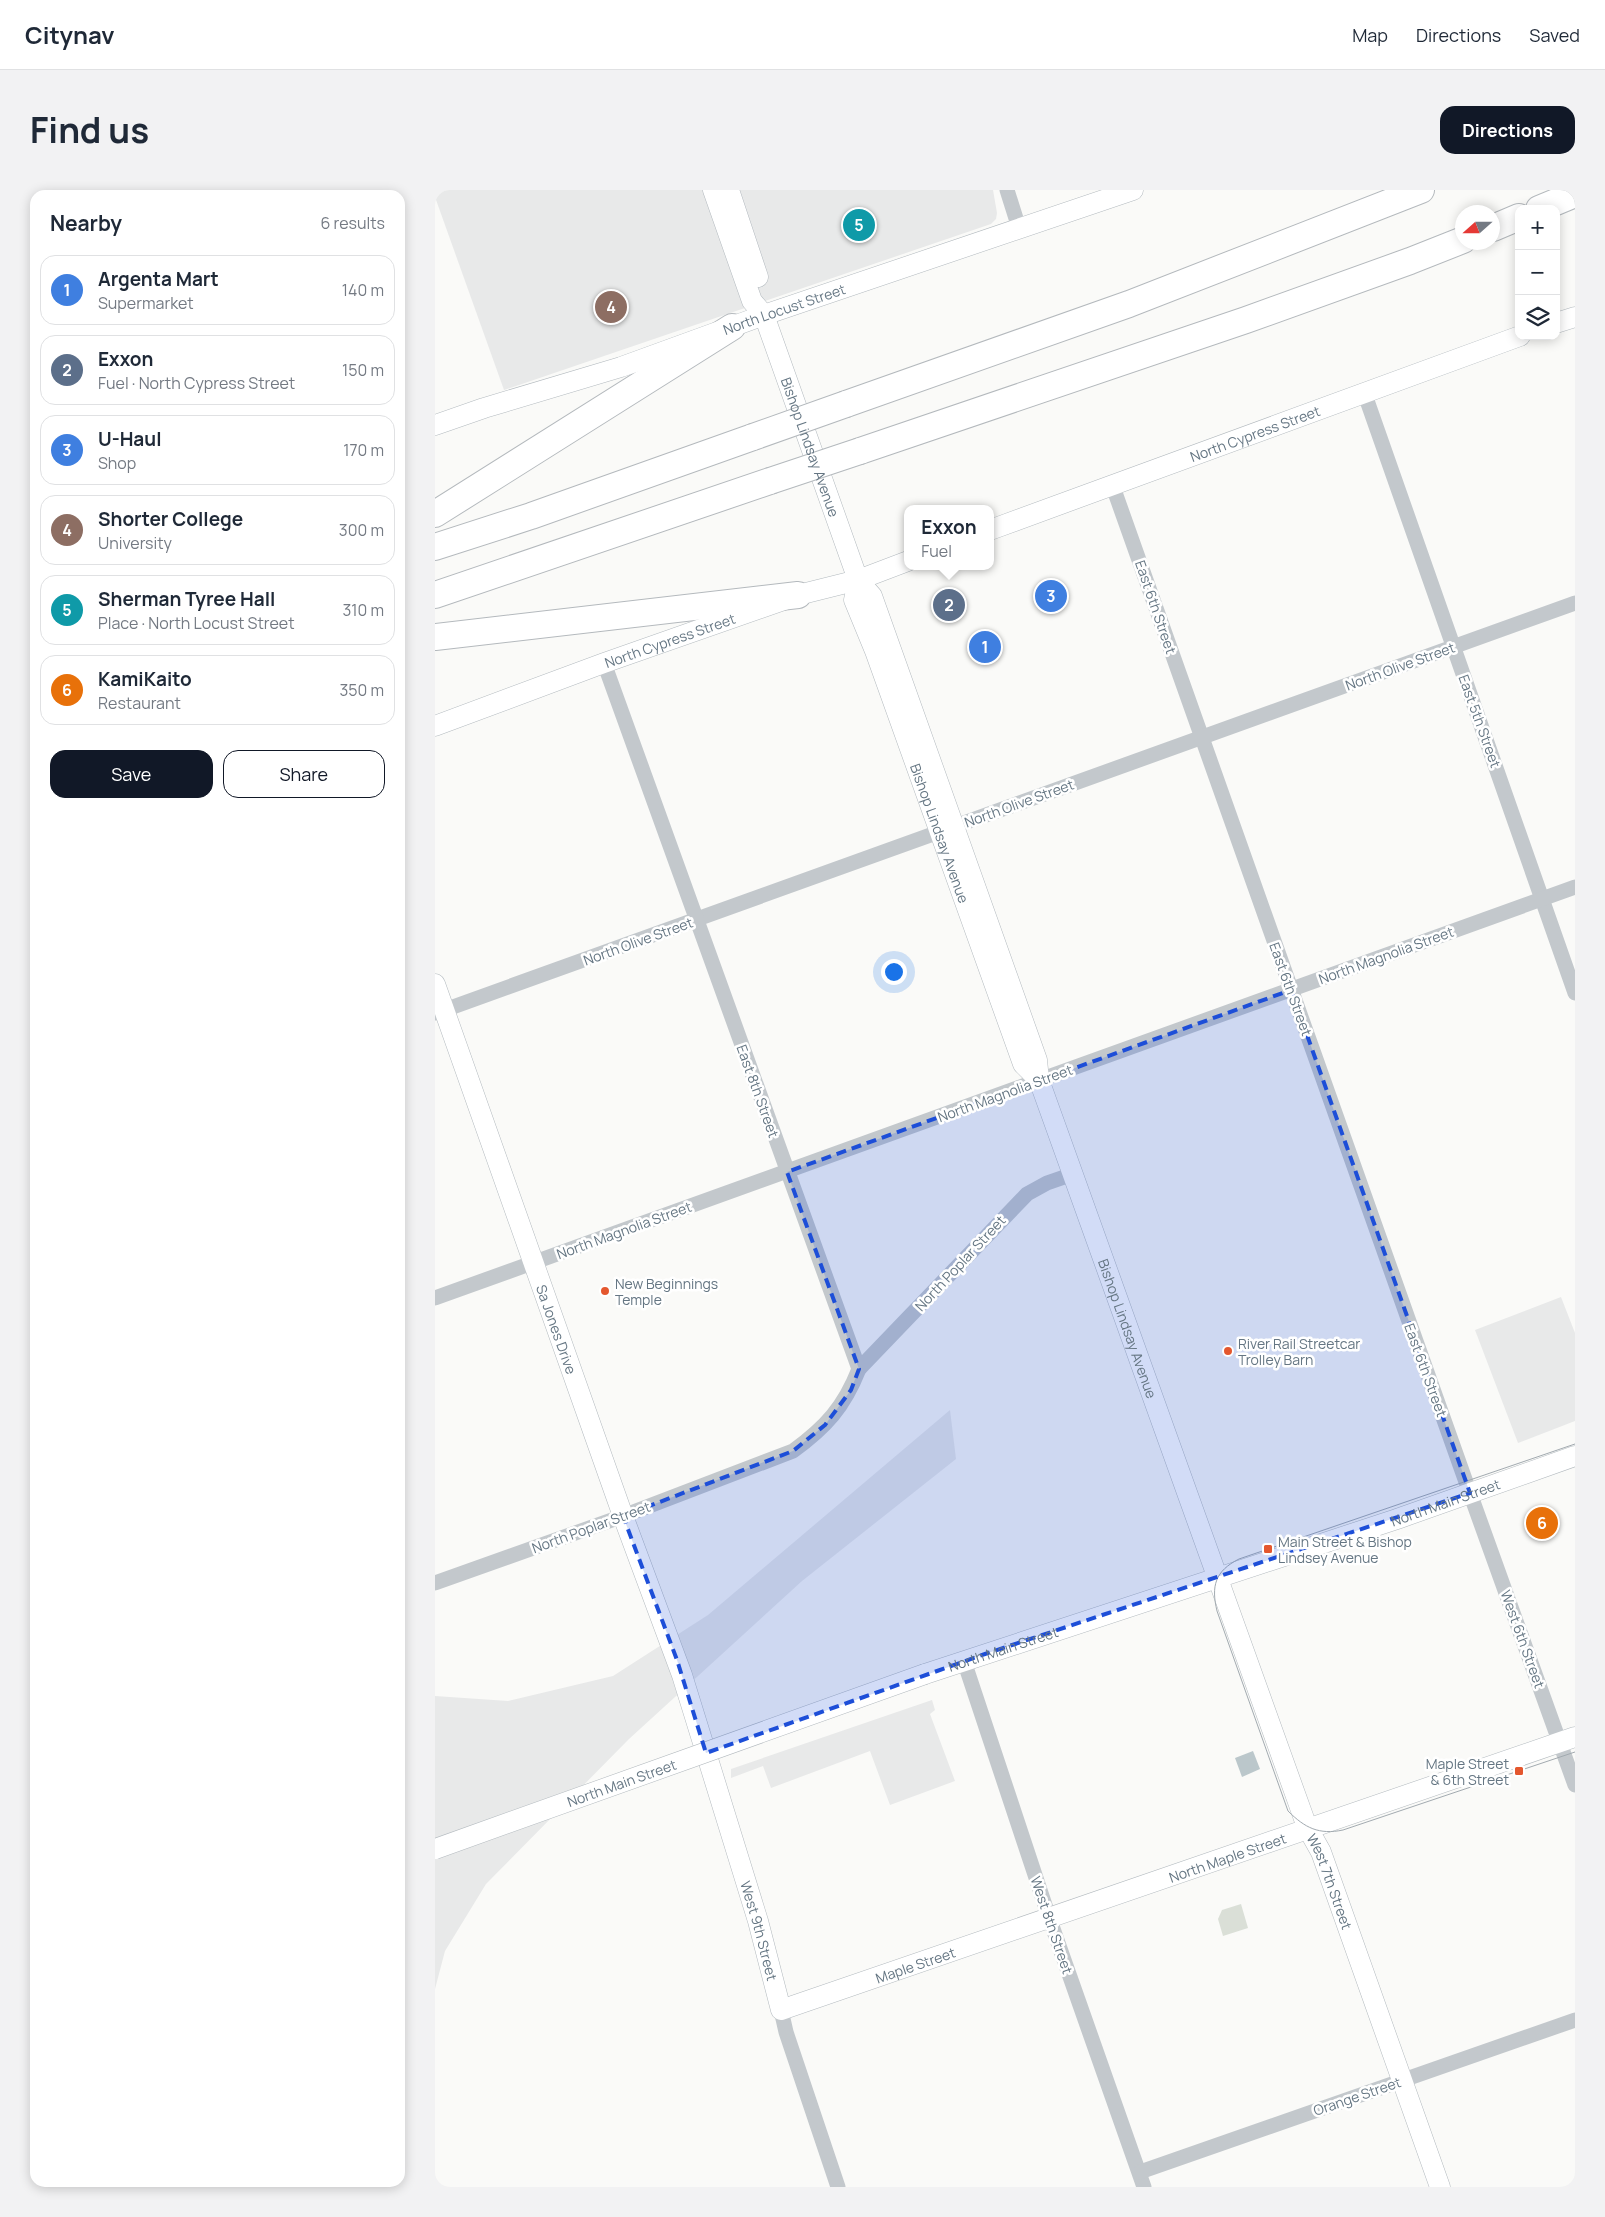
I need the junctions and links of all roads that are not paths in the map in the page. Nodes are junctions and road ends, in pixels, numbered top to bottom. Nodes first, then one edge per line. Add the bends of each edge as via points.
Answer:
1 (713, 190) edge
2 (729, 190) edge
3 (1007, 190) edge
4 (1133, 190) edge
5 (1421, 190) edge
6 (1575, 194) edge
7 (1549, 205) edge
8 (1515, 219) edge
9 (1500, 225) edge
10 (1019, 228) junction
11 (1455, 243) edge
12 (764, 315) junction
13 (1575, 317) edge
14 (1560, 322) edge
15 (732, 328) junction
16 (1515, 338) edge
17 (1364, 392) junction
18 (435, 425) edge
19 (1113, 484) junction
20 (435, 514) edge
21 (994, 529) edge
22 (435, 548) edge
23 (904, 563) edge
24 (858, 580) junction
25 (435, 595) edge
26 (797, 595) junction
27 (1575, 603) edge
28 (435, 637) edge
29 (1454, 647) junction
30 (604, 663) junction
31 (435, 726) edge
32 (1202, 738) junction
33 (947, 830) junction
34 (1575, 887) edge
35 (1541, 899) junction
36 (696, 920) junction
37 (435, 984) edge
38 (1291, 990) junction
39 (1575, 993) edge
40 (440, 1012) edge
41 (1039, 1080) junction
42 (787, 1172) junction
43 (1073, 1174) junction
44 (534, 1262) junction
45 (435, 1298) edge
46 (859, 1369) junction
47 (1575, 1456) edge
48 (1470, 1493) junction
49 (623, 1516) junction
50 (1217, 1577) junction
51 (435, 1583) edge
52 (964, 1661) junction
53 (682, 1675) joint
54 (1567, 1739) edge
55 (1575, 1785) edge
56 (1307, 1828) junction
57 (435, 1849) edge
58 (1050, 1920) junction
59 (781, 2010) junction
60 (1575, 2020) edge
61 (1396, 2083) junction
62 (1140, 2172) junction
63 (838, 2187) edge
64 (1144, 2187) edge
65 (1427, 2187) edge
66 (1440, 2187) edge

1 - 12 main road, Bishop Lindsay Avenue via 752,301
2 - 12 main road, Bishop Lindsay Avenue via 765,297
3 - 10 street
4 - 10 main road, North Locust Street
5 - 22 highway, bridge via 1129,304
6 - 7 highway
8 - 9 highway
10 - 12 main road, North Locust Street
11 - 25 highway, bridge via 1246,320
12 - 15 main road, North Locust Street
12 - 24 main road, Bishop Lindsay Avenue
13 - 14 main road
15 - 18 main road, North Locust Street via 621,367
15 - 20 highway
16 - 17 main road, North Cypress Street
17 - 19 main road, North Cypress Street
17 - 29 street, East 5th Street
19 - 21 main road, North Cypress Street
19 - 32 street, East 6th Street
23 - 24 main road, North Cypress Street
24 - 26 main road, North Cypress Street
24 - 33 main road, Bishop Lindsay Avenue via 853,600
26 - 28 highway
26 - 30 main road, North Cypress Street
27 - 29 street, North Olive Street
29 - 32 street, North Olive Street
29 - 35 street, East 5th Street
30 - 31 main road, North Cypress Street
30 - 36 street, East 8th Street
32 - 33 street, North Olive Street
32 - 38 street, East 6th Street
33 - 36 street, North Olive Street
33 - 41 main road, Bishop Lindsay Avenue via 1023,1064
34 - 35 street, North Magnolia Street
35 - 38 street, North Magnolia Street
35 - 39 street, East 5th Street
36 - 40 street, North Olive Street
36 - 42 street, East 8th Street
37 - 40 main road, Sa Jones Drive
38 - 41 street, North Magnolia Street
38 - 48 street, East 6th Street
40 - 44 main road, Sa Jones Drive
41 - 42 street, North Magnolia Street
41 - 43 main road, Bishop Lindsay Avenue
42 - 44 street, North Magnolia Street
42 - 46 street, East 8th Street
43 - 46 street, North Poplar Street via 1027,1194
43 - 50 main road, Bishop Lindsay Avenue
44 - 45 street, North Magnolia Street
44 - 49 main road, Sa Jones Drive
46 - 49 street, North Poplar Street via 839,1409 811,1438 793,1451
47 - 48 main road, North Main Street
48 - 50 main road, North Main Street
48 - 54 street, West 6th Street
49 - 51 street, North Poplar Street
49 - 53 main road, Sa Jones Drive
50 - 52 main road, North Main Street
50 - 56 main road, West 7th Street
52 - 57 main road, North Main Street, bridge
52 - 58 street, West 8th Street
53 - 59 main road, West 9th Street via 758,1921
54 - 55 street, West 6th Street
54 - 56 main road, North Maple Street
56 - 58 main road, North Maple Street
56 - 61 main road, West 7th Street via 1321,1852
58 - 59 main road, Maple Street
58 - 62 street, West 8th Street
59 - 63 street, West 9th Street
60 - 61 street, Orange Street
61 - 62 street, Orange Street
61 - 65 main road
61 - 66 main road, West 7th Street
62 - 64 street, West 8th Street

